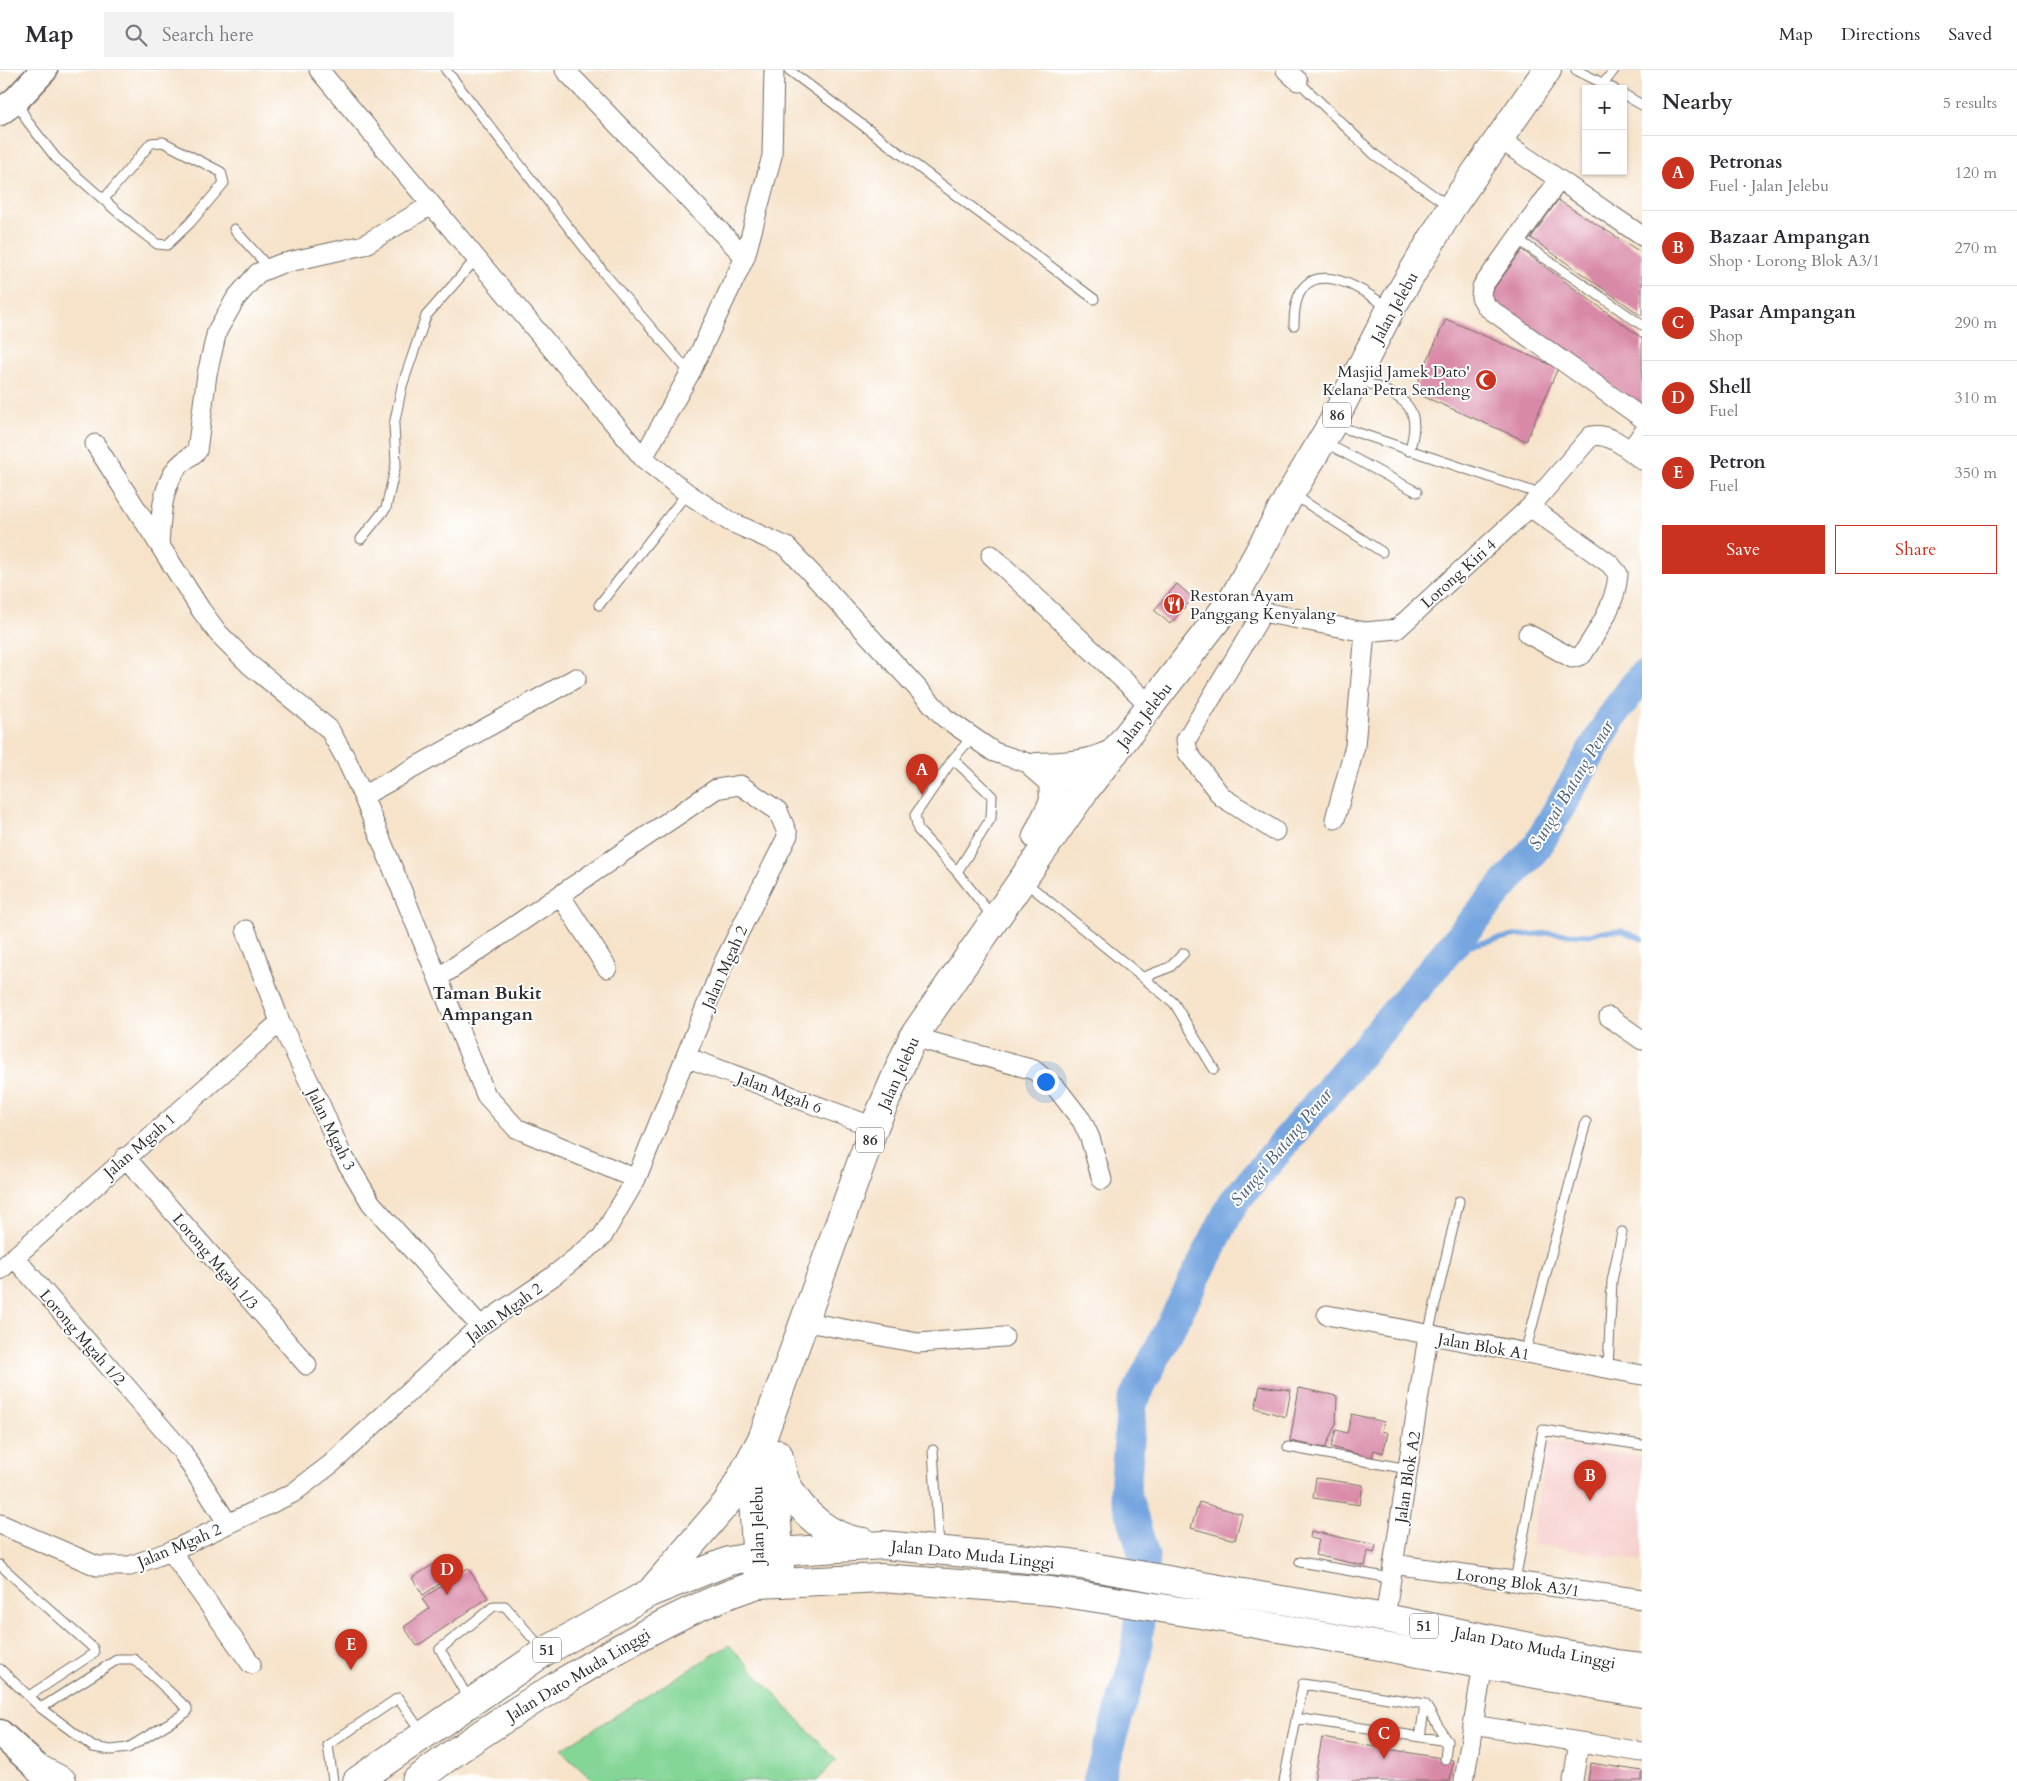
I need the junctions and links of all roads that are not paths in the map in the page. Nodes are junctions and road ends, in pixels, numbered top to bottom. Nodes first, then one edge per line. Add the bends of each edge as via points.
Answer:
1 (44, 70) edge
2 (320, 70) edge
3 (446, 70) edge
4 (565, 70) edge
5 (774, 70) edge
6 (789, 70) edge
7 (1576, 70) edge
8 (1614, 70) edge
9 (1543, 72) edge
10 (1292, 75) edge
11 (1604, 83) junction
12 (1607, 85) edge
13 (1627, 96) edge
14 (1642, 105) edge
15 (8, 106) edge
16 (1498, 138) junction
17 (1559, 180) junction
18 (104, 200) junction
19 (431, 206) junction
20 (1451, 208) junction
21 (234, 229) dead end
22 (1642, 236) edge
23 (1517, 239) junction
24 (745, 257) junction
25 (476, 260) junction
26 (270, 269) junction
27 (1094, 299) dead end
28 (1390, 310) junction
29 (1294, 325) dead end
30 (1642, 325) edge
31 (690, 373) junction
32 (1357, 378) junction
33 (1642, 418) edge
34 (1327, 432) junction
35 (1642, 434) edge
36 (95, 444) dead end
37 (1409, 451) junction
38 (1636, 456) edge
39 (644, 458) junction
40 (1417, 492) dead end
41 (1291, 493) junction
42 (687, 494) junction
43 (1535, 501) junction
44 (361, 539) dead end
45 (159, 544) junction
46 (1382, 552) dead end
47 (991, 556) dead end
48 (1235, 596) junction
49 (599, 606) dead end
50 (1263, 612) junction
51 (1365, 632) junction
52 (1528, 634) dead end
53 (576, 678) dead end
54 (1151, 706) junction
55 (972, 736) junction
56 (1116, 752) junction
57 (953, 759) junction
58 (1037, 767) junction
59 (1085, 790) junction
60 (363, 796) junction
61 (1335, 819) dead end
62 (1275, 831) dead end
63 (957, 872) junction
64 (1024, 881) junction
65 (560, 895) junction
66 (1002, 912) junction
67 (246, 930) dead end
68 (1184, 953) dead end
69 (608, 968) dead end
70 (1144, 977) junction
71 (438, 978) junction
72 (1609, 1017) dead end
73 (280, 1022) junction
74 (913, 1036) junction
75 (1642, 1040) edge
76 (686, 1057) junction
77 (1214, 1069) dead end
78 (1586, 1122) dead end
79 (874, 1128) junction
80 (125, 1157) junction
81 (636, 1179) junction
82 (1102, 1180) dead end
83 (1459, 1201) dead end
84 (1622, 1232) dead end
85 (14, 1257) junction
86 (0, 1270) edge
87 (1327, 1315) dead end
88 (802, 1321) junction
89 (480, 1326) junction
90 (1428, 1336) junction
91 (1004, 1337) dead end
92 (1525, 1353) junction
93 (307, 1365) dead end
94 (1608, 1368) junction
95 (1642, 1375) edge
96 (1642, 1445) edge
97 (770, 1447) junction
98 (1288, 1447) dead end
99 (933, 1450) dead end
100 (1408, 1469) junction
101 (0, 1524) edge
102 (228, 1524) junction
103 (882, 1545) junction
104 (172, 1551) junction
105 (939, 1551) junction
106 (767, 1553) junction
107 (1300, 1562) dead end
108 (0, 1565) edge
109 (1392, 1571) junction
110 (1515, 1581) junction
111 (770, 1584) junction
112 (650, 1593) junction
113 (1642, 1599) edge
114 (1384, 1618) junction
115 (544, 1652) junction
116 (251, 1664) dead end
117 (1484, 1665) junction
118 (1642, 1667) edge
119 (0, 1669) edge
120 (1642, 1693) edge
121 (29, 1696) junction
122 (470, 1702) junction
123 (1425, 1704) junction
124 (41, 1708) junction
125 (1296, 1718) junction
126 (1474, 1725) junction
127 (0, 1733) edge
128 (423, 1734) junction
129 (1420, 1737) junction
130 (1448, 1741) junction
131 (1579, 1742) junction
132 (1642, 1752) edge
133 (1445, 1759) dead end
134 (51, 1777) edge
135 (333, 1781) edge
136 (357, 1781) edge
137 (416, 1781) edge
138 (1284, 1781) edge
139 (1464, 1781) edge
140 (1573, 1781) edge

1 - 15 main road
2 - 19 street
3 - 31 lane via 604,273
4 - 24 street
5 - 24 street via 772,156
6 - 27 lane
7 - 11 lane
8 - 11 lane
9 - 16 main road, Jalan Jelebu / 86
10 - 20 lane via 1375,155
11 - 12 lane
13 - 14 lane
15 - 18 lane via 28,122 56,158
16 - 17 street
16 - 20 main road, Jalan Jelebu / 86
17 - 22 street
17 - 23 street
18 - 18 lane via 157,244 167,245 224,183 221,172 163,142 151,143
19 - 25 street
19 - 26 street via 364,245
20 - 28 main road, Jalan Jelebu / 86
21 - 26 lane
23 - 30 lane
23 - 33 street via 1482,287 1481,297 1487,307
24 - 31 street
25 - 39 street
25 - 44 lane via 426,316 402,386 394,425 396,464 386,508
26 - 45 street via 258,273 236,298 218,331 197,451 177,468 169,483 162,504
28 - 29 lane via 1368,293 1332,279 1318,278 1304,285 1294,305
28 - 32 main road, Jalan Jelebu / 86
31 - 39 street
32 - 34 main road, Jalan Jelebu / 86
32 - 37 lane via 1403,399 1414,415 1415,433
34 - 37 lane
34 - 40 lane
34 - 41 main road, Jalan Jelebu / 86
35 - 38 street
36 - 45 street
37 - 43 lane
38 - 43 street, Lorong Kiri 4 via 1601,434 1591,436
39 - 42 street
41 - 46 lane
41 - 48 main road, Jalan Jelebu / 86
42 - 49 lane
42 - 55 street via 729,521 787,547 944,718
43 - 51 street, Lorong Kiri 4 via 1397,629
43 - 52 street via 1610,564 1618,574 1618,583 1605,618 1582,655 1572,658
45 - 60 street via 218,633 250,665 329,729
47 - 54 street
48 - 50 street, Lorong Kiri 4
48 - 54 main road, Jalan Jelebu / 86
50 - 51 street, Lorong Kiri 4
50 - 62 street via 1186,740 1188,753 1222,796
51 - 61 street via 1355,746
53 - 60 street
54 - 56 main road, Jalan Jelebu / 86
55 - 57 lane
55 - 58 street via 994,752
56 - 58 main road via 1101,760 1078,765
56 - 59 main road, Jalan Jelebu / 86
57 - 63 lane via 992,796 991,818
57 - 63 lane via 915,815 918,830
58 - 59 street via 1056,772
58 - 66 main road via 1053,782 1054,801
59 - 64 main road, Jalan Jelebu / 86
60 - 71 street
63 - 66 lane
64 - 66 main road, Jalan Jelebu / 86
64 - 70 lane
65 - 69 street
65 - 71 street
65 - 76 street, Jalan Mgah 2 via 716,789 740,785 778,811 788,835 724,962
66 - 74 main road, Jalan Jelebu / 86
67 - 73 street, Jalan Mgah 3
68 - 70 lane via 1170,967
70 - 77 lane via 1174,1003
71 - 81 street via 486,1094 516,1128
72 - 75 street
73 - 80 street, Jalan Mgah 1
73 - 89 street, Jalan Mgah 3 via 340,1151 371,1202
74 - 79 main road, Jalan Jelebu / 86
74 - 82 street via 1034,1070 1070,1103 1082,1121
76 - 79 street, Jalan Mgah 6
76 - 81 street, Jalan Mgah 2
78 - 92 lane
79 - 88 main road, Jalan Jelebu / 86
80 - 85 street, Jalan Mgah 1
80 - 93 street, Lorong Mgah 1/3
81 - 89 street, Jalan Mgah 2 via 602,1237 552,1277
83 - 90 lane
84 - 94 lane via 1612,1281
85 - 86 street, Jalan Mgah 1
85 - 102 street, Lorong Mgah 1/2 via 188,1458
87 - 90 street, Jalan Blok A1
88 - 91 street via 918,1343
88 - 97 main road, Jalan Jelebu / 86 via 783,1379
89 - 102 street, Jalan Mgah 2 via 331,1464 293,1493
90 - 92 street, Jalan Blok A1
90 - 100 street, Jalan Blok A2
92 - 94 street, Jalan Blok A1
94 - 95 street, Jalan Blok A1
96 - 110 lane via 1543,1430
97 - 103 main road via 786,1484 802,1509 825,1528 852,1541
97 - 106 main road, Jalan Jelebu / 86 via 753,1499
97 - 112 main road
98 - 100 lane
99 - 105 lane
100 - 109 street, Jalan Blok A2
101 - 104 street, Jalan Mgah 2 via 96,1566 130,1566
102 - 104 street, Jalan Mgah 2
103 - 105 main road, Jalan Dato Muda Linggi / 51
103 - 106 main road, Jalan Dato Muda Linggi / 51
104 - 116 street
105 - 114 main road, Jalan Dato Muda Linggi / 51 via 1070,1563
106 - 111 main road, Jalan Jelebu / 86
106 - 112 main road, Jalan Dato Muda Linggi / 51 via 729,1561
107 - 109 lane
108 - 121 lane via 93,1648 94,1654
109 - 110 street, Lorong Blok A3/1
109 - 114 street, Jalan Blok A2
110 - 113 street, Lorong Blok A3/1
111 - 117 main road, Jalan Dato Muda Linggi / 51 via 882,1578 1052,1592 1206,1615
111 - 137 main road, Jalan Dato Muda Linggi / 51 via 739,1590 640,1635 463,1744
112 - 115 main road, Jalan Dato Muda Linggi / 51
114 - 118 main road, Jalan Dato Muda Linggi / 51
115 - 122 main road, Jalan Dato Muda Linggi / 51
115 - 122 lane via 505,1606 494,1606 440,1649
117 - 120 main road, Jalan Dato Muda Linggi / 51
117 - 126 street
119 - 121 lane
121 - 124 lane
122 - 128 main road, Jalan Dato Muda Linggi / 51
123 - 125 lane via 1303,1684
123 - 129 lane
123 - 130 lane
124 - 124 lane via 93,1747 111,1750 128,1748 188,1712 188,1708 134,1659 126,1658
125 - 129 lane
125 - 138 lane
126 - 131 street
126 - 139 street
127 - 134 main road
128 - 135 lane via 398,1698 328,1745
128 - 136 main road, Jalan Dato Muda Linggi / 51
129 - 130 lane
130 - 133 lane
131 - 132 street
131 - 140 street

